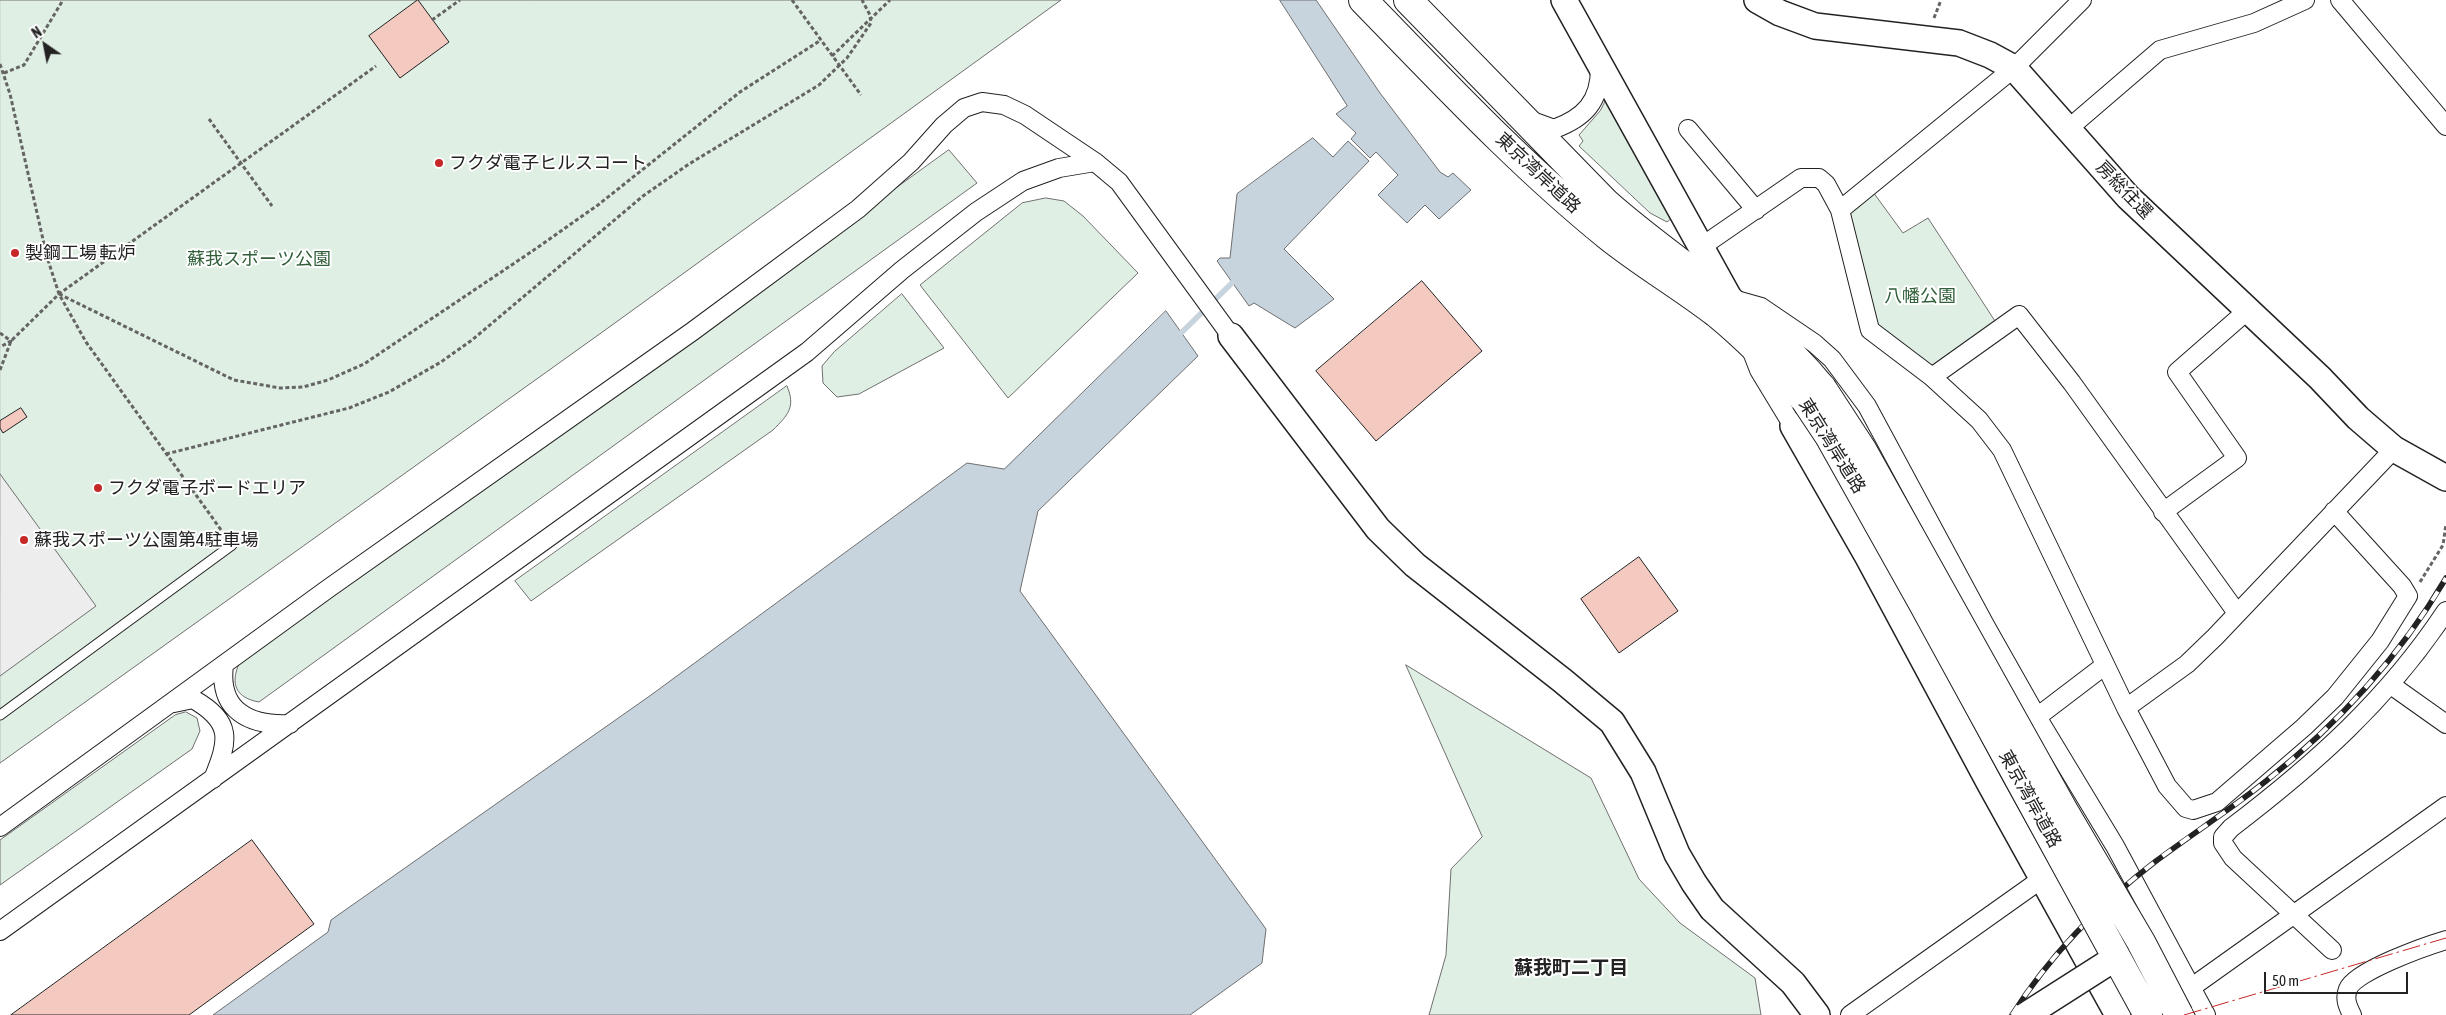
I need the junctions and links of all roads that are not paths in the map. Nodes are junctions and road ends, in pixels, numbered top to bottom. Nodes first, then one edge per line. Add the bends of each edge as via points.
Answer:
1 (1363, 0) edge
2 (1408, 0) edge
3 (1564, 0) edge
4 (1757, 0) edge
5 (2082, 0) edge
6 (2305, 0) edge
7 (2340, 0) edge
8 (2281, 4) edge
9 (1600, 68) junction
10 (2014, 68) junction
11 (1520, 116) junction
12 (2443, 117) edge
13 (1688, 129) dead end
14 (2068, 129) junction
15 (1095, 162) junction
16 (1756, 210) junction
17 (1840, 210) junction
18 (1701, 247) junction
19 (1730, 299) junction
20 (2248, 310) junction
21 (1231, 336) joint
22 (1746, 338) junction
23 (1932, 377) junction
24 (1813, 394) junction
25 (1793, 426) joint
26 (2394, 448) junction
27 (2446, 478) edge
28 (2334, 511) junction
29 (2163, 512) junction
30 (232, 545) road end
31 (2446, 611) edge
32 (2237, 613) junction
33 (224, 665) junction
34 (2104, 666) junction
35 (2391, 685) junction
36 (173, 703) junction
37 (2126, 708) junction
38 (0, 715) edge
39 (2037, 717) junction
40 (290, 724) junction
41 (2446, 724) edge
42 (213, 779) junction
43 (2446, 806) edge
44 (0, 827) edge
45 (2044, 878) junction
46 (2138, 890) junction
47 (2293, 914) junction
48 (0, 931) edge
49 (2446, 940) edge
50 (2078, 941) junction
51 (2141, 942) junction
52 (2332, 950) dead end
53 (2117, 957) junction
54 (2192, 988) junction
55 (1817, 1015) edge
56 (1850, 1015) edge
57 (2026, 1015) edge
58 (2118, 1015) edge
59 (2148, 1015) edge
60 (2179, 1015) edge
61 (2206, 1015) edge
62 (2351, 1015) edge

1 - 22 highway, 東京湾岸道路 via 1494,133 1573,206 1608,236
2 - 11 highway, 東京湾岸道路
3 - 9 street
4 - 10 street, 房総往還 via 1815,26 1959,43
5 - 10 street
6 - 8 street
7 - 12 street
8 - 14 street via 2254,23 2160,50
9 - 11 street via 1598,91 1593,102 1565,125 1554,129
9 - 18 street
10 - 14 street, 房総往還
10 - 17 street
11 - 19 highway, 東京湾岸道路 via 1631,225
13 - 16 street
14 - 20 street, 房総往還 via 2128,197
15 - 21 street via 1120,182
15 - 33 street via 1025,115 1004,105 982,102 964,108 911,162 858,209 693,331
15 - 40 street via 1058,168 1024,181 976,212 902,270 807,352
16 - 17 street via 1802,178 1810,177 1819,178 1826,184
16 - 18 street
17 - 23 street via 1870,330
18 - 19 street
19 - 22 street
19 - 24 highway, 東京湾岸道路 via 1790,352
19 - 39 street via 1761,307 1796,329 1832,359 1855,388
20 - 26 street, 房総往還 via 2358,418
20 - 29 street via 2177,372 2237,458
21 - 55 street via 1378,529 1415,565 1612,722 1643,772 1677,854 1712,909 1793,983
22 - 24 highway, 東京湾岸道路
22 - 25 street via 1759,370
23 - 29 street via 2019,315 2072,383
23 - 34 street via 1979,420 2002,450
24 - 51 highway, 東京湾岸道路, bridge via 1862,451
24 - 53 highway, 東京湾岸道路, bridge via 1829,436
25 - 45 street
26 - 27 street, 房総往還
26 - 28 street
28 - 32 street
28 - 37 street via 2408,596 2380,641 2335,697 2216,802 2193,810 2186,808 2167,786
29 - 32 street
30 - 38 lane
31 - 35 street
32 - 37 street via 2187,664
33 - 36 street
33 - 40 street via 222,682 226,696 237,709 251,720 268,725
34 - 37 street
34 - 39 street
35 - 41 street
35 - 47 street via 2323,754 2231,828 2223,838 2223,844 2233,858
36 - 42 street via 193,699 215,713 221,724 226,741
36 - 44 street
39 - 46 street
40 - 42 street
42 - 48 street
43 - 47 street
45 - 50 street
45 - 56 street
46 - 50 street
46 - 54 street
47 - 52 street
47 - 54 street
49 - 62 street via 2364,972 2348,988 2346,1002
50 - 58 street
51 - 53 highway
51 - 60 highway, 東京湾岸道路, bridge
53 - 57 street, bridge
53 - 59 highway, 東京湾岸道路, bridge
54 - 61 street

